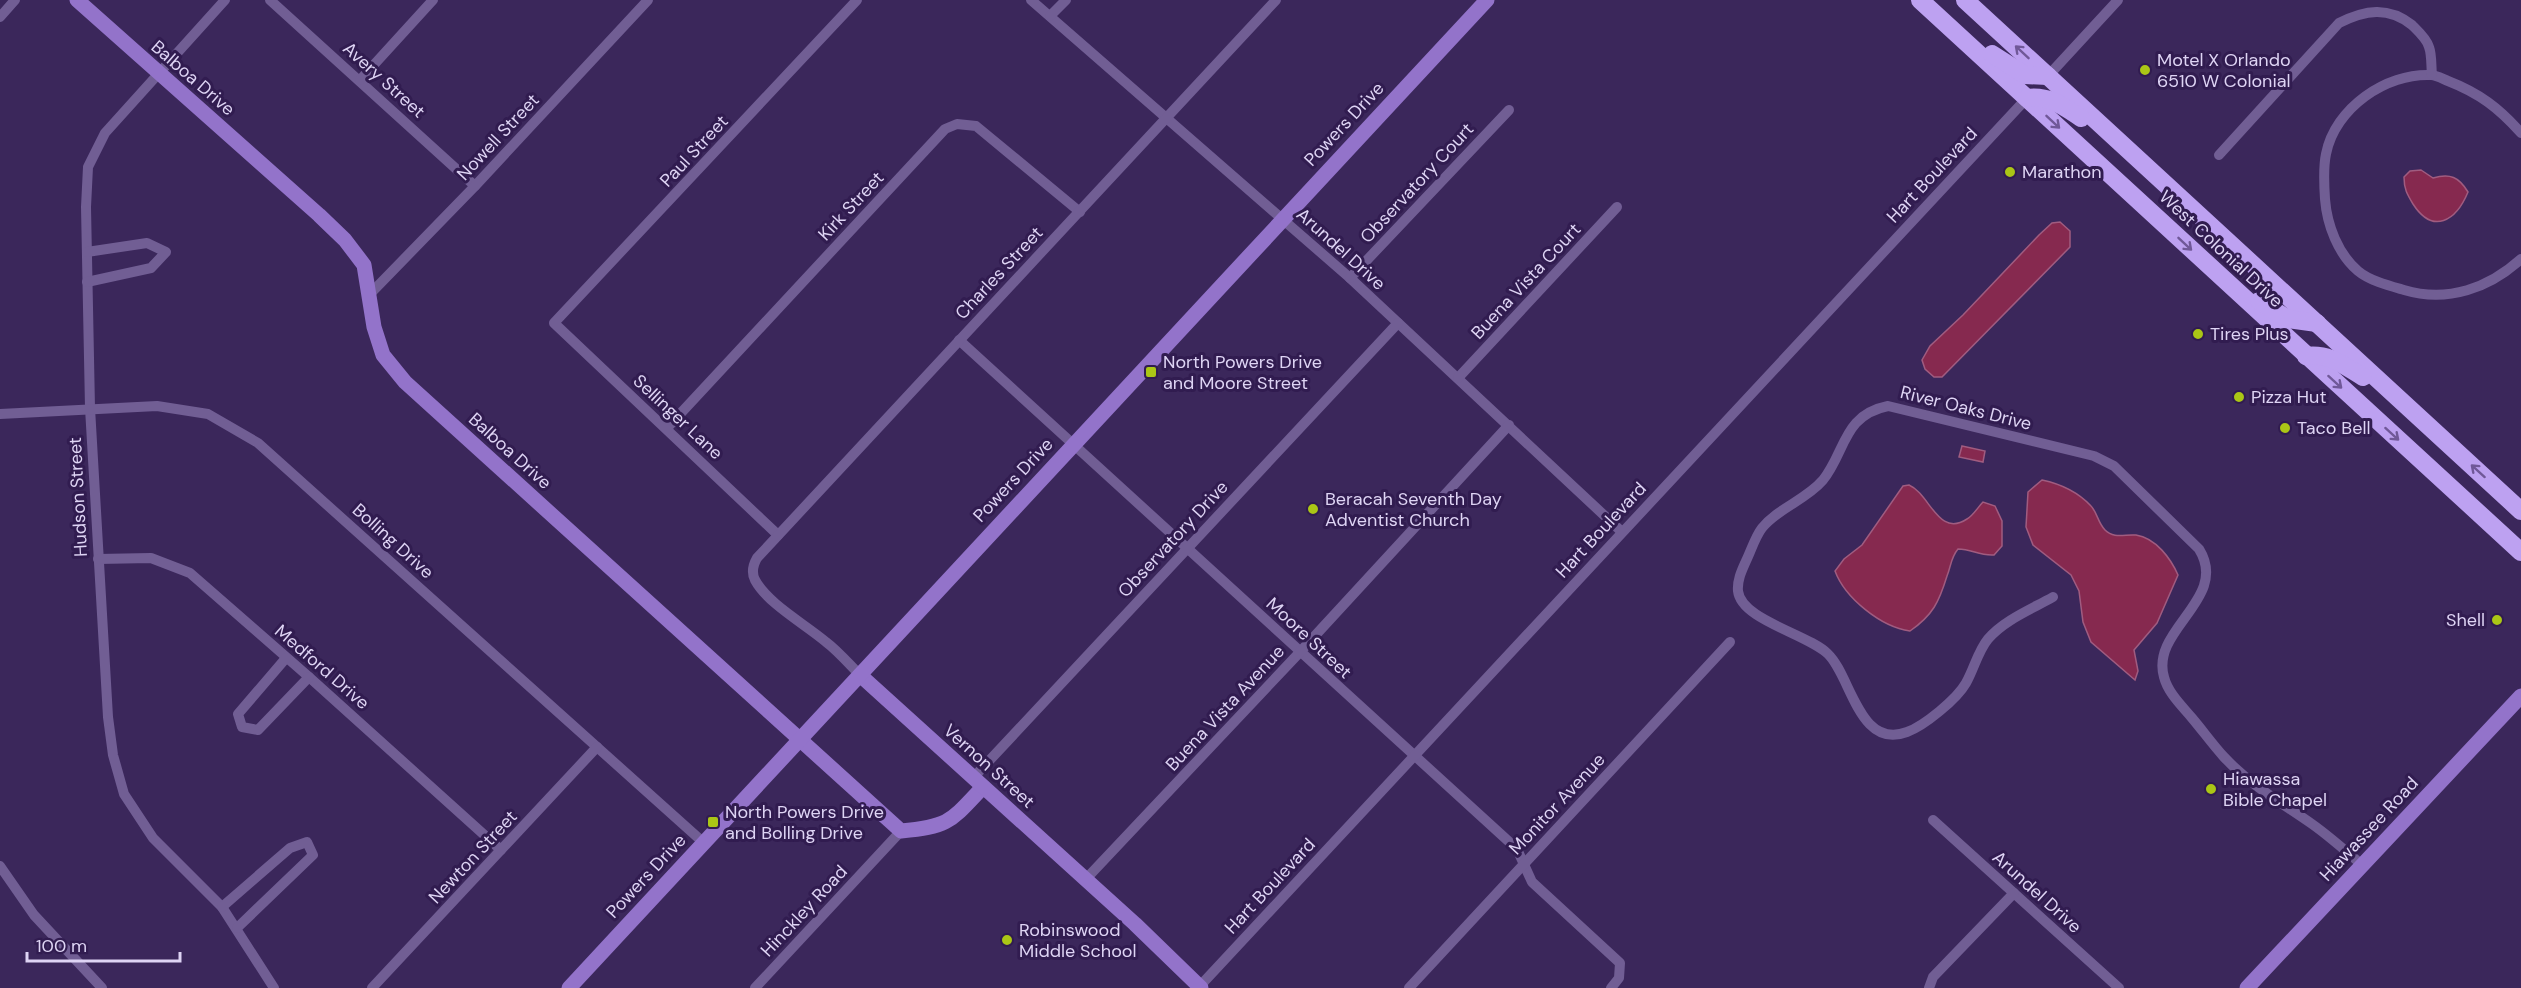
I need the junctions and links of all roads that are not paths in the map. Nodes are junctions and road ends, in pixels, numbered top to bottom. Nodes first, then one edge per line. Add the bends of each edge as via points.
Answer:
1 (15, 0) edge
2 (77, 0) edge
3 (225, 0) edge
4 (270, 0) edge
5 (434, 0) edge
6 (648, 0) edge
7 (857, 0) edge
8 (1031, 0) edge
9 (1066, 0) edge
10 (1276, 0) edge
11 (1487, 0) edge
12 (1920, 0) edge
13 (1965, 0) edge
14 (2118, 0) edge
15 (1050, 16) junction
16 (0, 17) edge
17 (1947, 25) junction
18 (157, 73) junction
19 (2432, 75) junction
20 (2048, 76) junction
21 (360, 80) junction
22 (2027, 98) junction
23 (1509, 110) dead end
24 (1168, 117) junction
25 (2521, 133) edge
26 (2127, 149) junction
27 (2219, 155) dead end
28 (475, 186) junction
29 (1617, 207) dead end
30 (1080, 212) junction
31 (1283, 219) junction
32 (87, 252) junction
33 (2521, 259) edge
34 (2222, 278) junction
35 (1350, 279) junction
36 (87, 282) junction
37 (370, 294) junction
38 (1398, 323) junction
39 (2317, 323) junction
40 (554, 324) joint
41 (959, 340) junction
42 (2306, 356) junction
43 (1458, 378) junction
44 (2400, 400) junction
45 (90, 408) junction
46 (0, 414) edge
47 (1509, 425) junction
48 (667, 428) junction
49 (1073, 445) junction
50 (2521, 511) edge
51 (1622, 531) junction
52 (778, 535) junction
53 (1187, 548) junction
54 (2521, 552) edge
55 (98, 559) junction
56 (753, 572) joint
57 (2053, 597) dead end
58 (1730, 642) dead end
59 (1300, 652) junction
60 (286, 658) junction
61 (860, 675) junction
62 (309, 677) junction
63 (2521, 696) edge
64 (800, 739) junction
65 (597, 747) junction
66 (1413, 756) junction
67 (978, 783) junction
68 (1933, 820) dead end
69 (901, 831) junction
70 (704, 843) junction
71 (501, 850) junction
72 (1524, 864) junction
73 (2362, 865) junction
74 (0, 866) edge
75 (1085, 880) junction
76 (2014, 893) junction
77 (222, 907) junction
78 (237, 928) junction
79 (1201, 987) edge
80 (102, 988) edge
81 (274, 988) edge
82 (372, 988) edge
83 (569, 988) edge
84 (755, 988) edge
85 (1409, 988) edge
86 (1611, 988) edge
87 (1929, 988) edge
88 (2119, 988) edge
89 (2247, 988) edge

1 - 16 street
2 - 18 street, Balboa Drive
3 - 18 street, Hudson Street
4 - 21 street, Avery Street
5 - 21 street
6 - 28 street, Nowell Street
7 - 40 street, Paul Street
8 - 15 street, Arundel Drive
9 - 15 street
10 - 24 street, Charles Street
11 - 31 street, Powers Drive
12 - 17 highway, West Colonial Drive
20 -> 13 highway, West Colonial Drive
14 - 20 street
15 - 24 street, Arundel Drive
17 - 20 highway via 2025,75
17 - 22 highway, West Colonial Drive
18 - 32 street, Hudson Street via 105,133 88,167
18 - 37 street, Balboa Drive via 345,240 364,265
19 - 25 street via 2475,92
19 - 27 street via 2429,46 2419,31 2402,17 2382,10 2358,13 2339,23
19 - 33 street via 2400,80 2373,90 2336,129 2326,152 2324,183 2326,217 2339,248 2359,272 2419,294 2450,295 2480,287 2506,273
20 - 26 highway, West Colonial Drive
21 - 28 street, Avery Street
22 - 26 highway via 2048,98
22 -> 34 highway, West Colonial Drive
22 - 51 street, Hart Boulevard
23 - 35 street, Observatory Court
24 - 30 street, Charles Street
24 - 31 street, Arundel Drive
26 - 39 highway, West Colonial Drive
28 - 37 street, Nowell Street
29 - 43 street, Buena Vista Court
30 - 41 street, Charles Street
30 - 48 street, Kirk Street via 976,126 957,124 945,129
31 - 35 street, Arundel Drive
31 - 49 street, Powers Drive
32 - 36 street, Hudson Street
32 - 36 street via 147,243 166,252 151,268
34 - 39 highway via 2288,319
34 - 42 highway, West Colonial Drive
35 - 38 street, Arundel Drive
36 - 45 street, Hudson Street
37 - 64 street, Balboa Drive via 383,355 405,382
38 - 43 street, Arundel Drive
38 - 53 street, Observatory Drive
39 - 44 highway, West Colonial Drive
40 - 48 street, Sellinger Lane
41 - 49 street, Moore Street
41 - 52 street, Charles Street
42 - 44 highway via 2331,357
42 -> 54 highway, West Colonial Drive
43 - 47 street, Arundel Drive
50 -> 44 highway, West Colonial Drive
45 - 46 street, Bolling Drive
45 - 55 street, Hudson Street
45 - 65 street, Bolling Drive via 157,406 208,414 258,443
47 - 51 street, Arundel Drive
47 - 59 street, Buena Vista Avenue
48 - 52 street, Sellinger Lane
49 - 53 street, Moore Street
49 - 61 street, Powers Drive
51 - 66 street, Hart Boulevard
52 - 56 street, Charles Street via 757,558
53 - 59 street, Moore Street
53 - 67 street, Observatory Drive
55 - 60 street, Medford Drive via 151,558 190,573
55 - 77 street, Hudson Street via 111,746 124,794 153,838
56 - 61 street, Vernon Street via 774,600 828,643
57 - 73 street, River Oaks Drive via 1987,640 1954,699 1917,727 1889,735 1863,717 1830,655 1751,611 1741,602 1738,590 1740,574 1762,528 1818,485 1842,443 1871,409 1888,406 2094,456 2115,466 2207,561 2199,598 2164,653 2163,676 2170,691 2225,758
58 - 72 street, Monitor Avenue
59 - 66 street, Moore Street
59 - 75 street, Buena Vista Avenue
60 - 62 street, Medford Drive
60 - 62 street via 238,714 242,727 258,730
61 - 64 street, Powers Drive
61 - 67 street, Vernon Street
62 - 71 street, Medford Drive
63 - 73 street, Hiawassee Road
64 - 69 street, Balboa Drive
64 - 70 street, Powers Drive
65 - 70 street, Bolling Drive
65 - 71 street, Newton Street
66 - 72 street, Moore Street via 1517,849
66 - 79 street, Hart Boulevard
67 - 69 street via 949,821
67 - 75 street, Vernon Street
68 - 76 street, Arundel Drive
69 - 84 street, Hinckley Road
70 - 83 street, Powers Drive
71 - 82 street, Newton Street
72 - 85 street, Monitor Avenue
72 - 86 street, Moore Street via 1532,882 1620,963 1619,978
73 - 89 street, Hiawassee Road
74 - 80 street via 34,915
75 - 79 street, Vernon Street
76 - 87 street via 1933,977
76 - 88 street, Arundel Drive
77 - 78 street, Hudson Street
77 - 78 street via 290,848 307,842 313,855
78 - 81 street, Hudson Street

